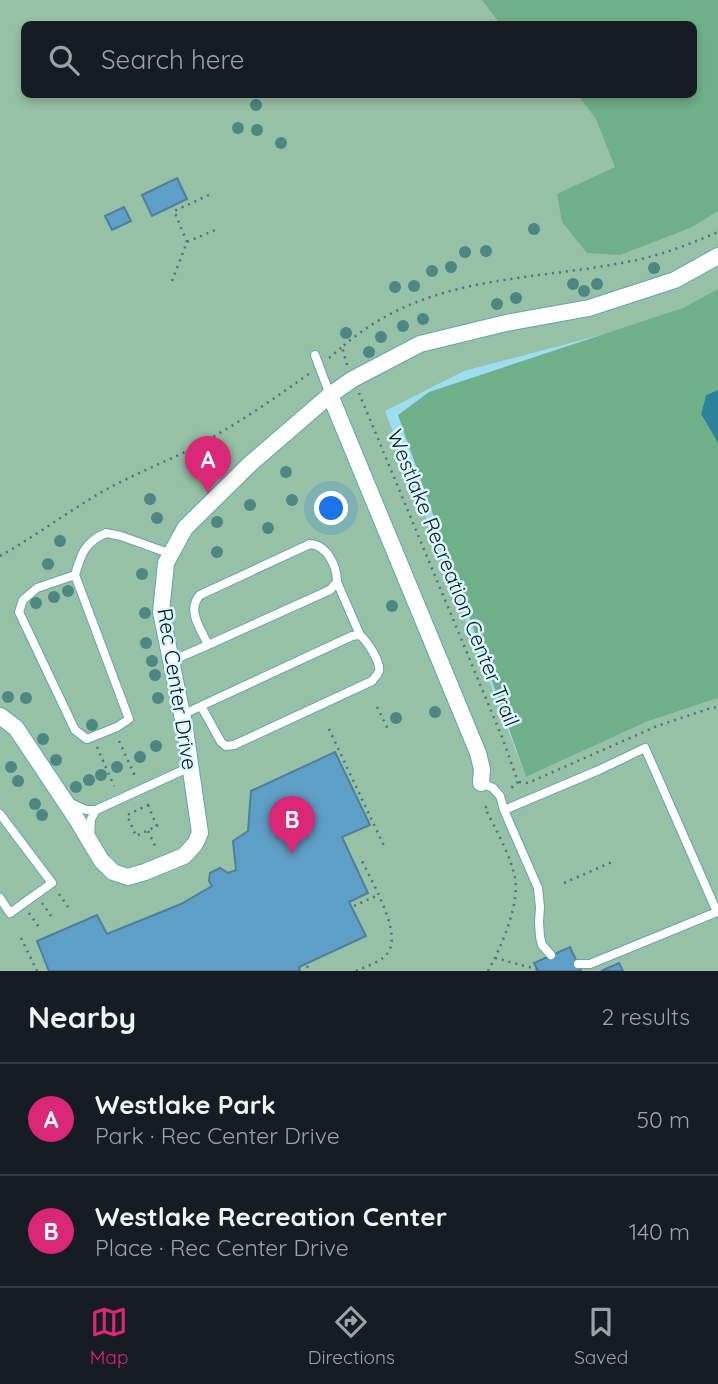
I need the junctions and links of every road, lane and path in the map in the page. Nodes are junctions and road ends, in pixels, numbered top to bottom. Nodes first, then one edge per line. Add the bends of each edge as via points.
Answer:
1 (209, 195) dead end
2 (215, 230) dead end
3 (718, 232) edge
4 (187, 242) junction
5 (718, 256) edge
6 (172, 281) dead end
7 (342, 347) junction
8 (314, 355) dead end
9 (331, 356) dead end
10 (349, 371) dead end
11 (307, 375) dead end
12 (357, 388) dead end
13 (330, 395) junction
14 (171, 554) junction
15 (0, 556) edge
16 (75, 575) junction
17 (435, 575) junction
18 (426, 577) dead end
19 (337, 582) junction
20 (360, 635) junction
21 (208, 645) junction
22 (171, 661) junction
23 (201, 706) junction
24 (377, 707) dead end
25 (718, 707) edge
26 (182, 715) junction
27 (0, 716) edge
28 (113, 728) junction
29 (329, 729) dead end
30 (389, 731) dead end
31 (92, 737) junction
32 (190, 767) junction
33 (135, 776) dead end
34 (518, 782) junction
35 (481, 783) joint
36 (114, 786) dead end
37 (509, 789) dead end
38 (64, 799) junction
39 (491, 803) dead end
40 (96, 810) junction
41 (504, 810) junction
42 (0, 814) edge
43 (148, 831) junction
44 (90, 841) junction
45 (384, 846) dead end
46 (158, 852) dead end
47 (360, 857) dead end
48 (612, 862) dead end
49 (52, 883) junction
50 (564, 883) dead end
51 (36, 894) junction
52 (378, 895) junction
53 (0, 898) edge
54 (23, 904) junction
55 (354, 906) dead end
56 (71, 911) dead end
57 (54, 920) dead end
58 (41, 930) dead end
59 (21, 938) dead end
60 (551, 955) dead end
61 (495, 958) junction
62 (578, 964) dead end
63 (307, 966) dead end
64 (37, 971) edge
65 (310, 971) edge
66 (356, 971) edge
67 (488, 971) edge
68 (540, 971) edge

1 - 4 path via 174,211
2 - 4 path
3 - 7 path via 655,256 463,287 391,314
4 - 6 path
5 - 13 street, Rec Center Drive via 675,280 589,308 420,344
7 - 9 path
7 - 10 path
8 - 13 lane
11 - 15 path via 201,443 99,494
12 - 17 path, Westlake Recreation Center Trail
13 - 14 street, Rec Center Drive via 185,528
13 - 35 street via 478,753
14 - 16 lane via 106,533 89,542
14 - 22 street, Rec Center Drive via 161,612
16 - 28 lane via 129,719
16 - 31 lane via 37,588 23,600 19,612 75,730 87,739
17 - 18 path
17 - 34 path, Westlake Recreation Center Trail
19 - 20 lane
19 - 21 lane via 330,590
19 - 21 lane via 325,550 310,544 200,595 193,611
20 - 23 lane
20 - 23 lane via 379,667 372,681 234,745 221,742
21 - 22 lane
22 - 26 street, Rec Center Drive
23 - 26 lane
24 - 30 path
25 - 34 path via 657,726 528,783
26 - 32 street, Rec Center Drive
27 - 38 street, Rec Center Drive via 16,728
28 - 31 lane
28 - 33 path
29 - 45 path
31 - 36 path
32 - 40 lane
32 - 44 street, Rec Center Drive via 200,833 184,856 128,877 113,872
34 - 37 path
35 - 41 lane via 500,796
38 - 40 lane
38 - 44 street, Rec Center Drive
39 - 61 path via 485,808 512,865 516,888
40 - 44 lane
41 - 60 lane via 538,888 540,937
41 - 62 lane via 645,748 717,912 590,964
42 - 49 lane
43 - 43 path via 157,826 148,805 127,815 136,836
43 - 46 path
47 - 52 path
48 - 50 path
49 - 51 lane
49 - 56 path
51 - 54 lane
51 - 57 path
52 - 55 path
52 - 66 path via 390,921 393,937 389,952
53 - 54 lane via 10,913
54 - 58 path
59 - 64 path
61 - 67 path
61 - 68 path
63 - 65 path

